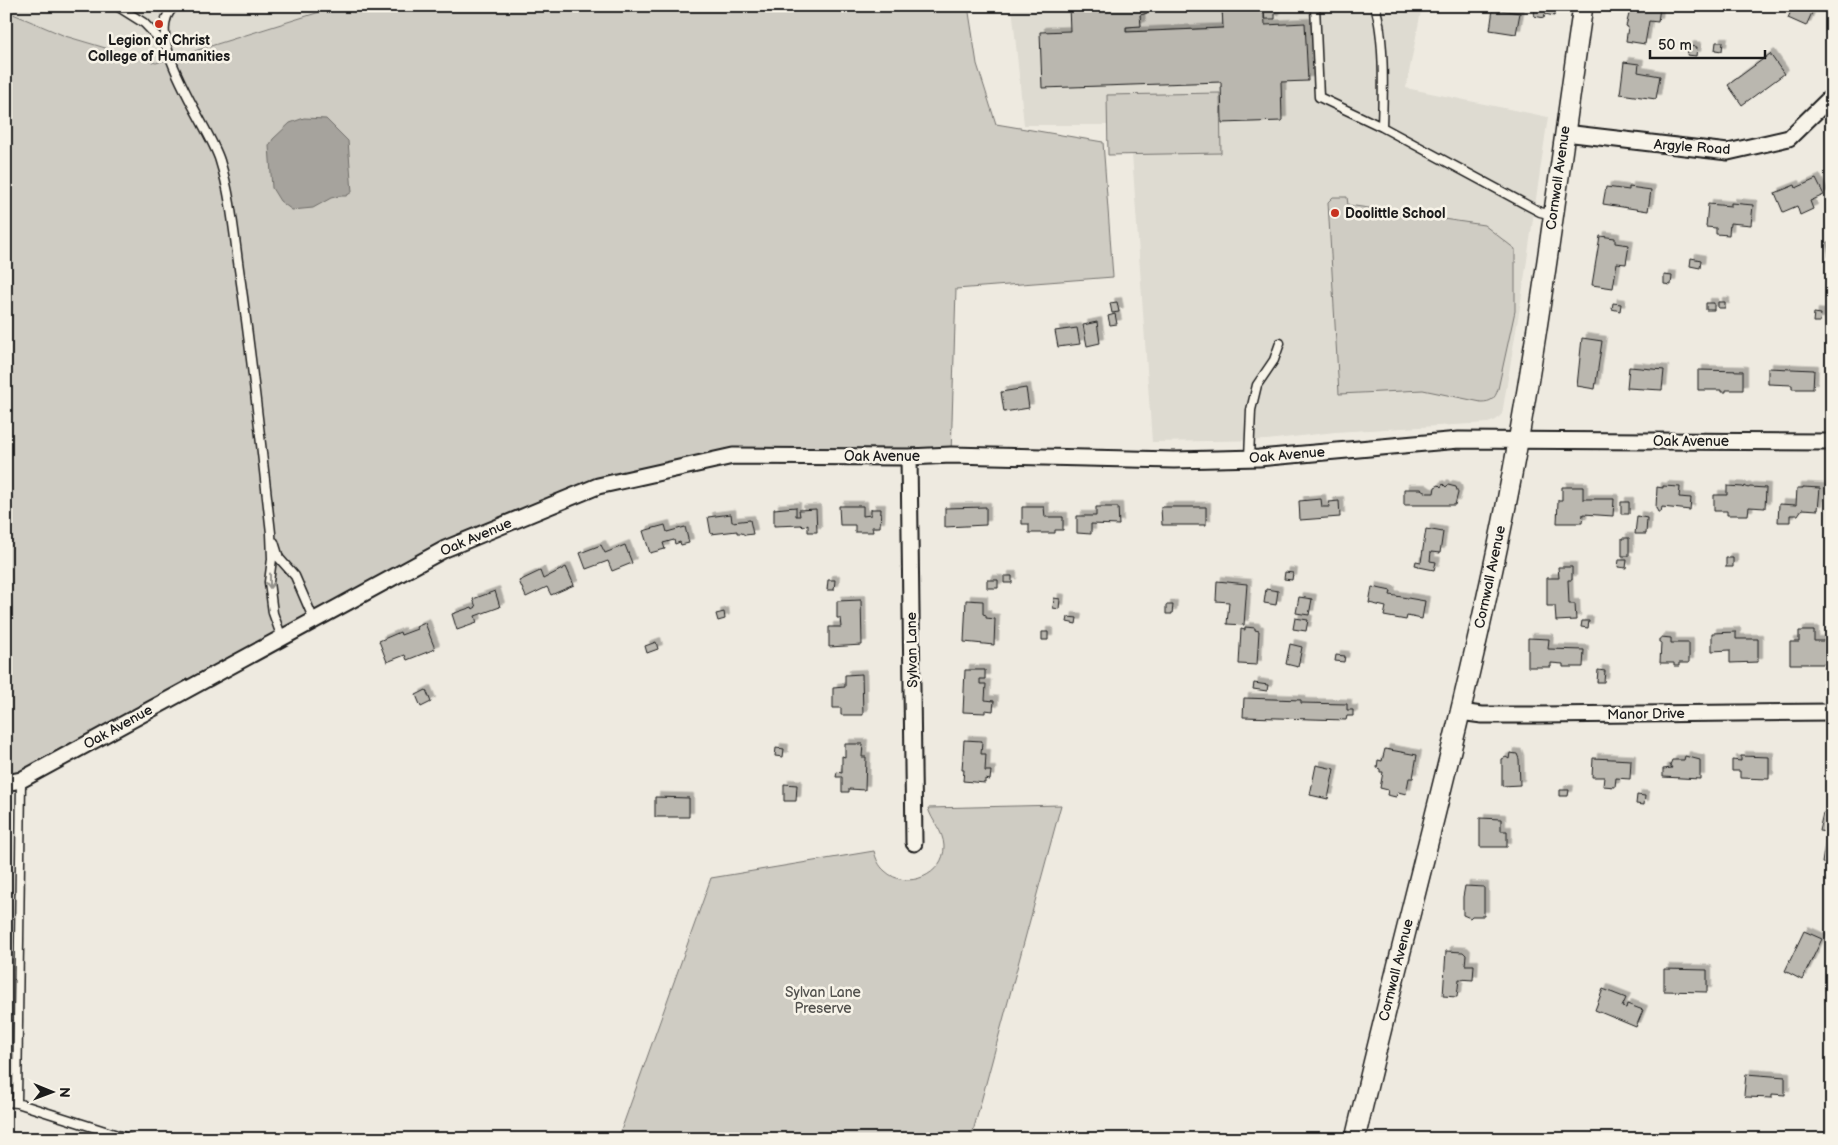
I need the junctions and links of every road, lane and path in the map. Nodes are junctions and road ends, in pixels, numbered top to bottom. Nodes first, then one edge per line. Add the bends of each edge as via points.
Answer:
1 (117, 6) edge
2 (175, 6) edge
3 (1315, 6) edge
4 (1374, 6) edge
5 (1583, 6) edge
6 (166, 46) junction
7 (1832, 96) edge
8 (1382, 127) junction
9 (1565, 133) junction
10 (1553, 215) junction
11 (1280, 343) dead end
12 (1518, 440) junction
13 (1832, 442) edge
14 (909, 457) junction
15 (1249, 458) junction
16 (271, 533) junction
17 (314, 620) junction
18 (282, 638) junction
19 (1460, 712) junction
20 (1832, 712) edge
21 (14, 782) edge
22 (914, 843) dead end
23 (6, 1102) edge
24 (17, 1103) junction
25 (130, 1139) edge
26 (1355, 1139) edge

1 - 6 lane via 144,23
2 - 6 lane via 164,26
3 - 8 lane via 1319,97
4 - 8 lane via 1380,44
5 - 9 street, Cornwall Avenue
6 - 16 lane via 220,159 228,195 251,346
7 - 9 street, Argyle Road via 1789,138 1728,152
8 - 10 lane via 1540,212
9 - 10 street, Cornwall Avenue
10 - 12 street, Cornwall Avenue
11 - 15 lane via 1274,360 1258,385 1251,410
12 - 13 street, Oak Avenue
12 - 15 street, Oak Avenue via 1458,440
12 - 19 street, Cornwall Avenue
14 - 15 street, Oak Avenue
14 - 17 street, Oak Avenue via 733,456 598,486 445,550
14 - 22 street, Sylvan Lane
16 - 17 lane via 279,558 295,576
16 -> 18 lane via 269,582 273,613
17 - 18 street, Oak Avenue
18 - 21 street, Oak Avenue
19 - 20 street, Manor Drive via 1549,715
19 - 26 street, Cornwall Avenue
21 - 24 lane
23 - 24 lane
24 - 25 lane

